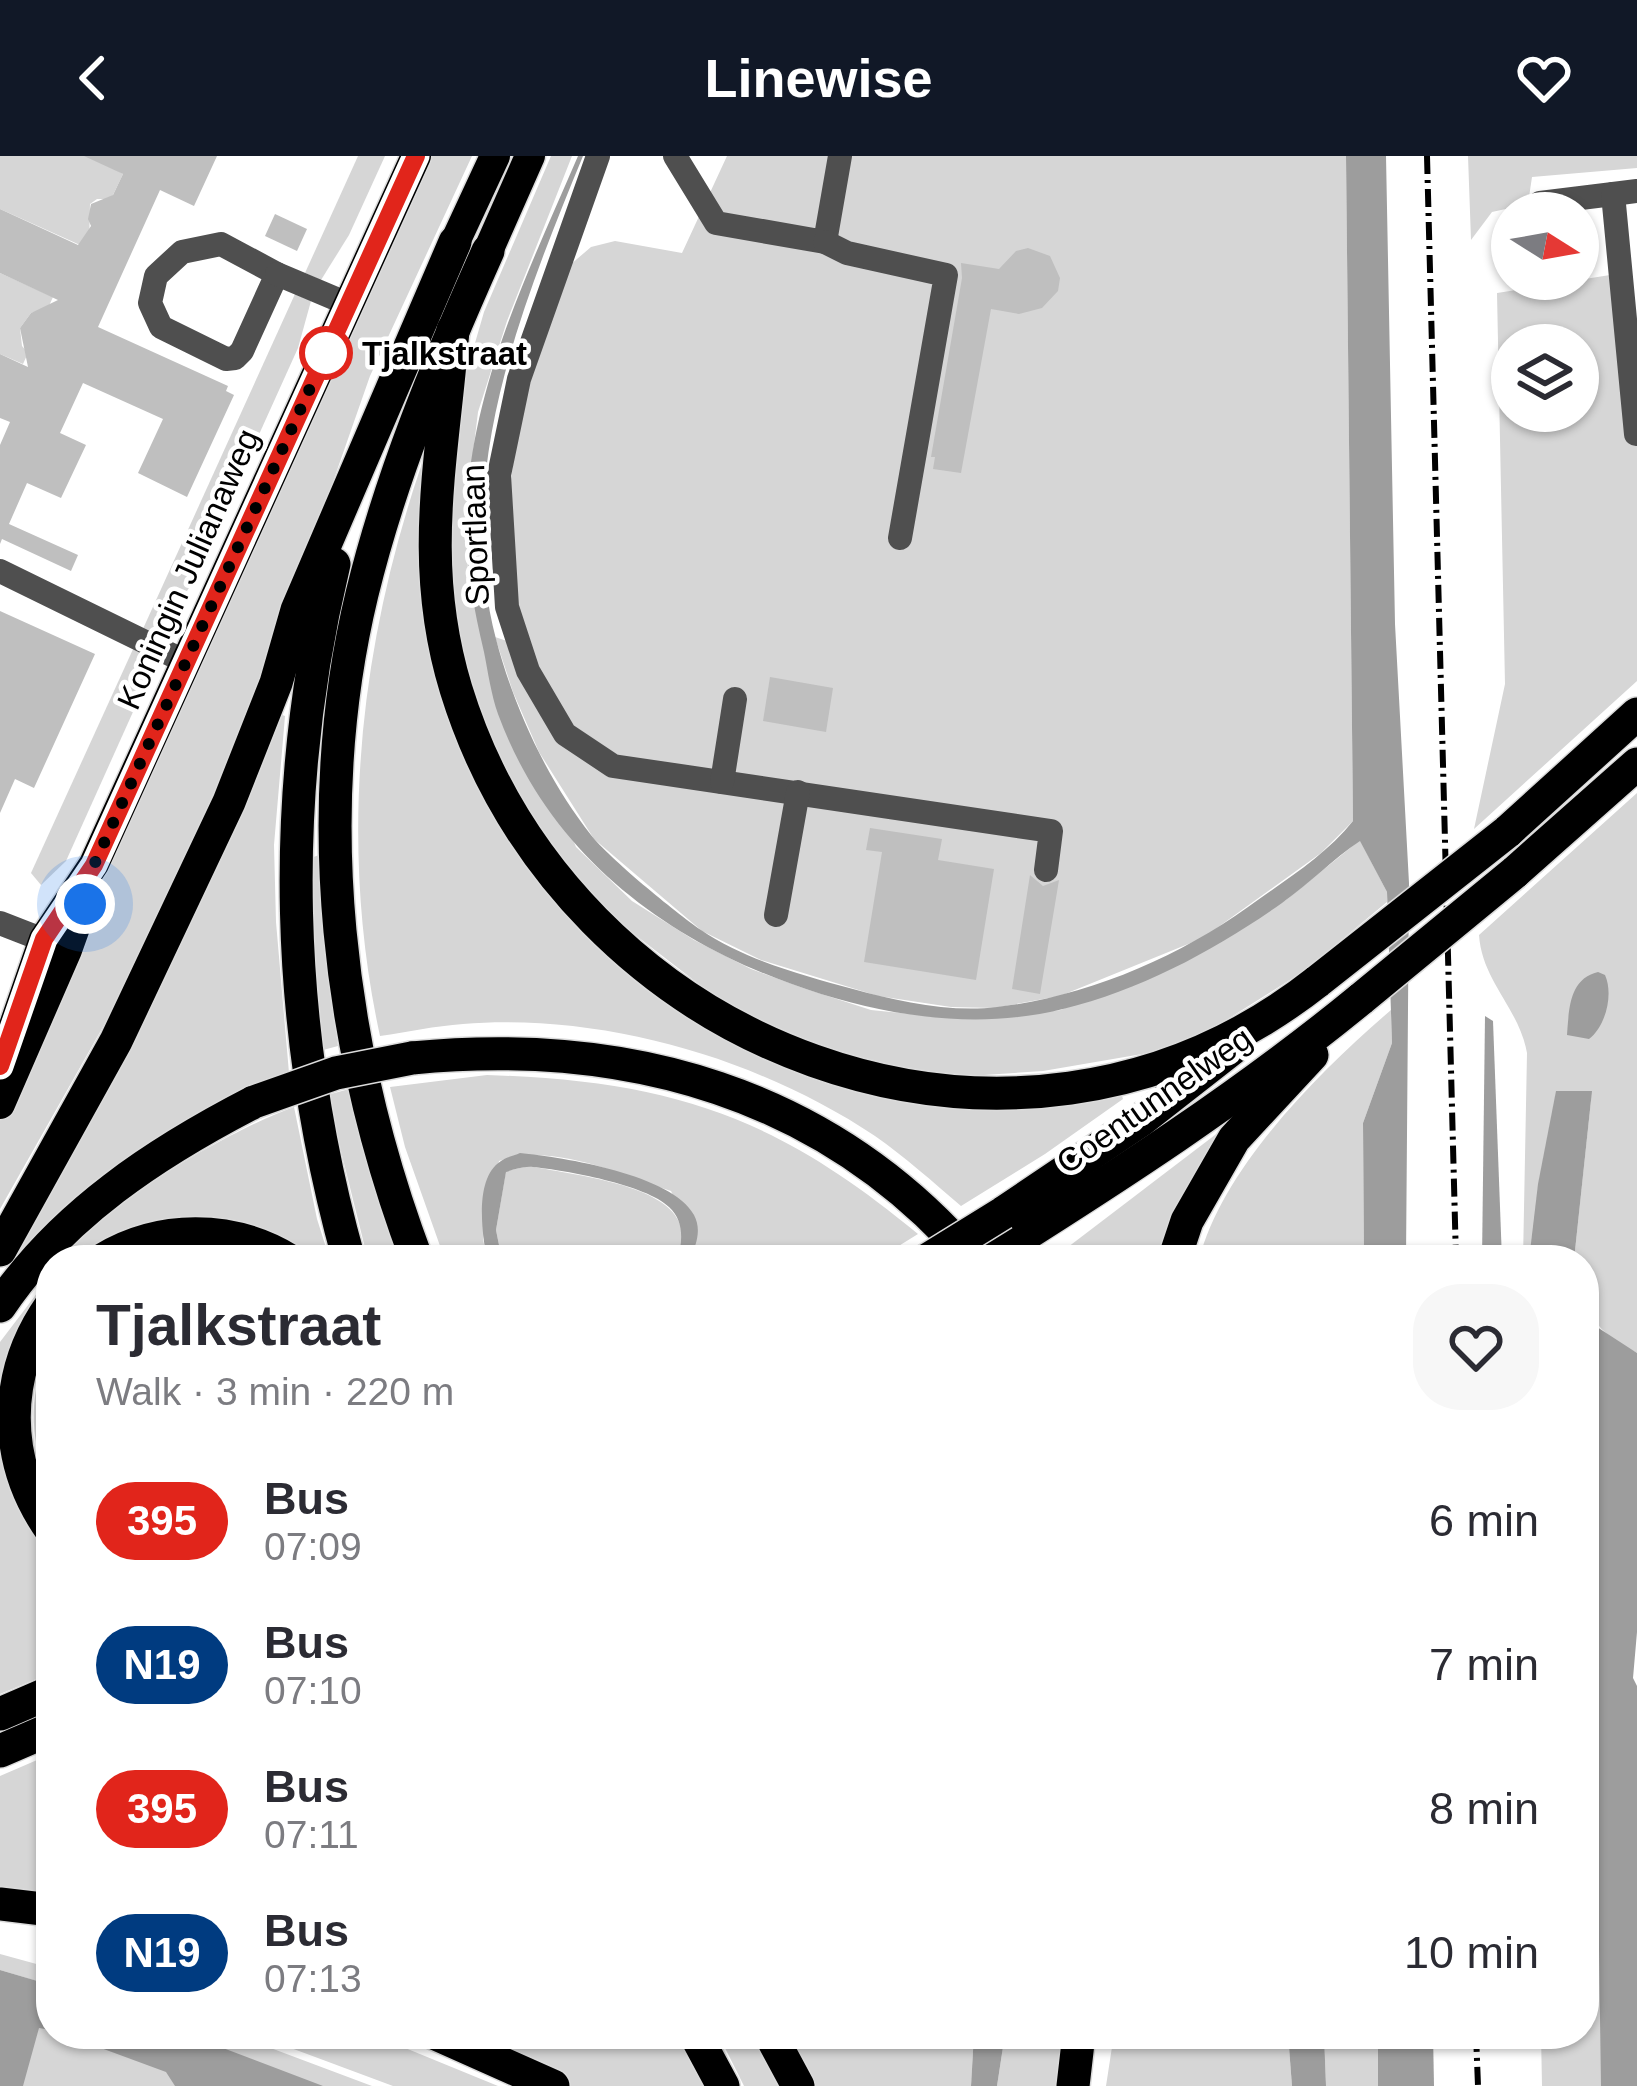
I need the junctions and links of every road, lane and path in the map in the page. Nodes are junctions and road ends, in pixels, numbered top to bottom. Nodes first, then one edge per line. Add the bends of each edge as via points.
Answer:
1 (416, 156) edge
2 (495, 156) edge
3 (530, 156) edge
4 (598, 156) edge
5 (675, 156) edge
6 (840, 156) edge
7 (1625, 193) edge
8 (455, 242) joint
9 (825, 242) junction
10 (488, 251) joint
11 (277, 274) junction
12 (348, 304) junction
13 (453, 330) junction
14 (379, 419) junction
15 (1636, 434) edge
16 (900, 538) dead end
17 (0, 571) edge
18 (186, 662) junction
19 (735, 699) dead end
20 (1637, 714) edge
21 (1637, 764) edge
22 (722, 782) junction
23 (798, 792) junction
24 (1046, 870) dead end
25 (776, 915) dead end
26 (0, 923) edge
27 (55, 945) junction
28 (1272, 1017) junction
29 (1319, 1039) junction
30 (0, 1066) edge
31 (0, 1104) edge
32 (1012, 1225) junction
33 (53, 1245) edge
34 (134, 1245) edge
35 (255, 1245) edge
36 (345, 1245) edge
37 (412, 1245) edge
38 (959, 1245) edge
39 (963, 1245) edge
40 (997, 1245) edge
41 (1179, 1245) edge
42 (0, 1250) edge
43 (36, 1264) edge
44 (0, 1306) edge
45 (36, 1333) edge
46 (36, 1501) edge
47 (36, 1698) edge
48 (0, 1714) edge
49 (36, 1735) edge
50 (0, 1751) edge
51 (0, 1904) edge
52 (36, 1908) edge
53 (470, 2049) edge
54 (702, 2049) edge
55 (778, 2049) edge
56 (1077, 2049) edge
57 (554, 2086) edge
58 (723, 2086) edge
59 (798, 2086) edge
60 (1073, 2086) edge

1 - 12 main road, Koningin Julianaweg
2 - 8 main road
3 - 10 main road
4 - 22 street, Sportlaan via 519,379 499,476 507,607 528,671 565,734 613,766
5 - 9 street via 716,223
6 - 9 street
7 - 15 street
8 - 14 highway
9 - 16 street via 946,275
10 - 13 highway
11 - 11 street via 231,247 197,246 157,276 150,303 161,327 235,358
11 - 12 street
12 - 18 main road, Koningin Julianaweg
13 - 28 highway via 432,529 441,632 456,689 518,825 574,902 645,968 791,1054 950,1092 1127,1077
13 - 37 highway via 398,467 367,577 338,764 336,875 350,1013
14 - 36 highway via 310,670 296,808 300,1015
14 - 42 highway via 297,610 229,802 116,1041
17 - 18 street
18 - 27 main road, Koningin Julianaweg
19 - 22 street
20 - 28 highway, Coentunnelweg, bridge via 1507,832
21 - 29 highway, bridge
22 - 23 street, Sportlaan
23 - 24 street, Sportlaan via 1051,831
23 - 25 street
26 - 27 street
27 - 30 main road, Koningin Julianaweg
27 - 31 main road, Koningin Julianaweg
28 - 32 highway, Coentunnelweg
29 - 32 highway, Coentunnelweg
29 - 41 highway via 1234,1139
32 - 39 highway, Coentunnelweg, bridge
32 - 40 highway, Coentunnelweg
33 - 38 highway, bridge via 122,1180 254,1102 412,1058 545,1052 715,1086 812,1130 875,1170
34 - 35 highway via 189,1234
43 - 44 highway, bridge
45 - 46 highway via 14,1414 22,1474
47 - 48 highway
49 - 50 highway
51 - 52 highway
53 - 57 highway
54 - 58 highway
55 - 59 highway
56 - 60 highway

